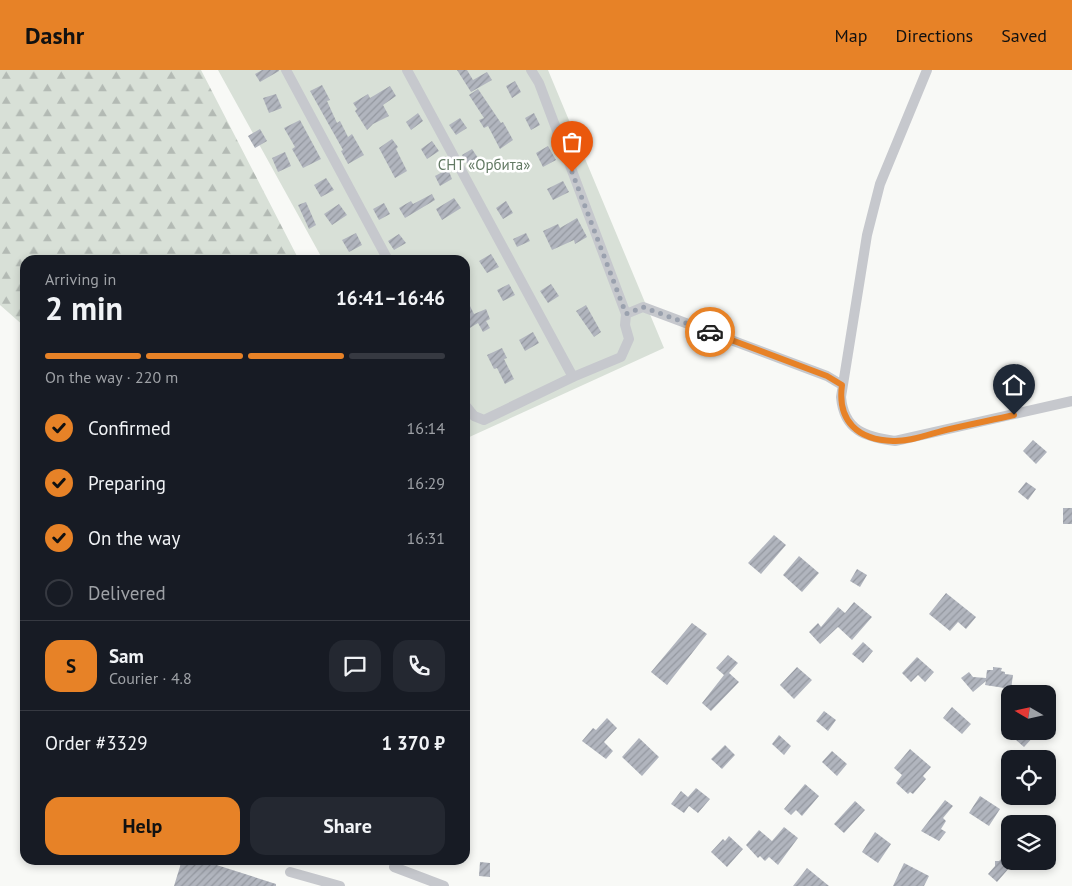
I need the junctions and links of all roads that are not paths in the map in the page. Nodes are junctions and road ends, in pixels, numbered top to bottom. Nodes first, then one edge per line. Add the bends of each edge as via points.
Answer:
1 (286, 70) edge
2 (407, 70) edge
3 (531, 70) edge
4 (927, 70) edge
5 (385, 255) edge
6 (626, 314) junction
7 (574, 377) junction
8 (842, 385) junction
9 (1072, 401) edge
10 (470, 411) edge
11 (394, 867) dead end
12 (290, 872) dead end
13 (340, 886) edge
14 (444, 886) edge

1 - 5 street
2 - 7 street
3 - 6 street via 539,83
4 - 8 street via 880,184 867,235
6 - 7 street via 629,339 621,357
6 - 8 street via 643,307 827,376
7 - 10 street via 484,420
8 - 9 street via 842,407 853,426 866,436 895,441
11 - 14 street
12 - 13 street

